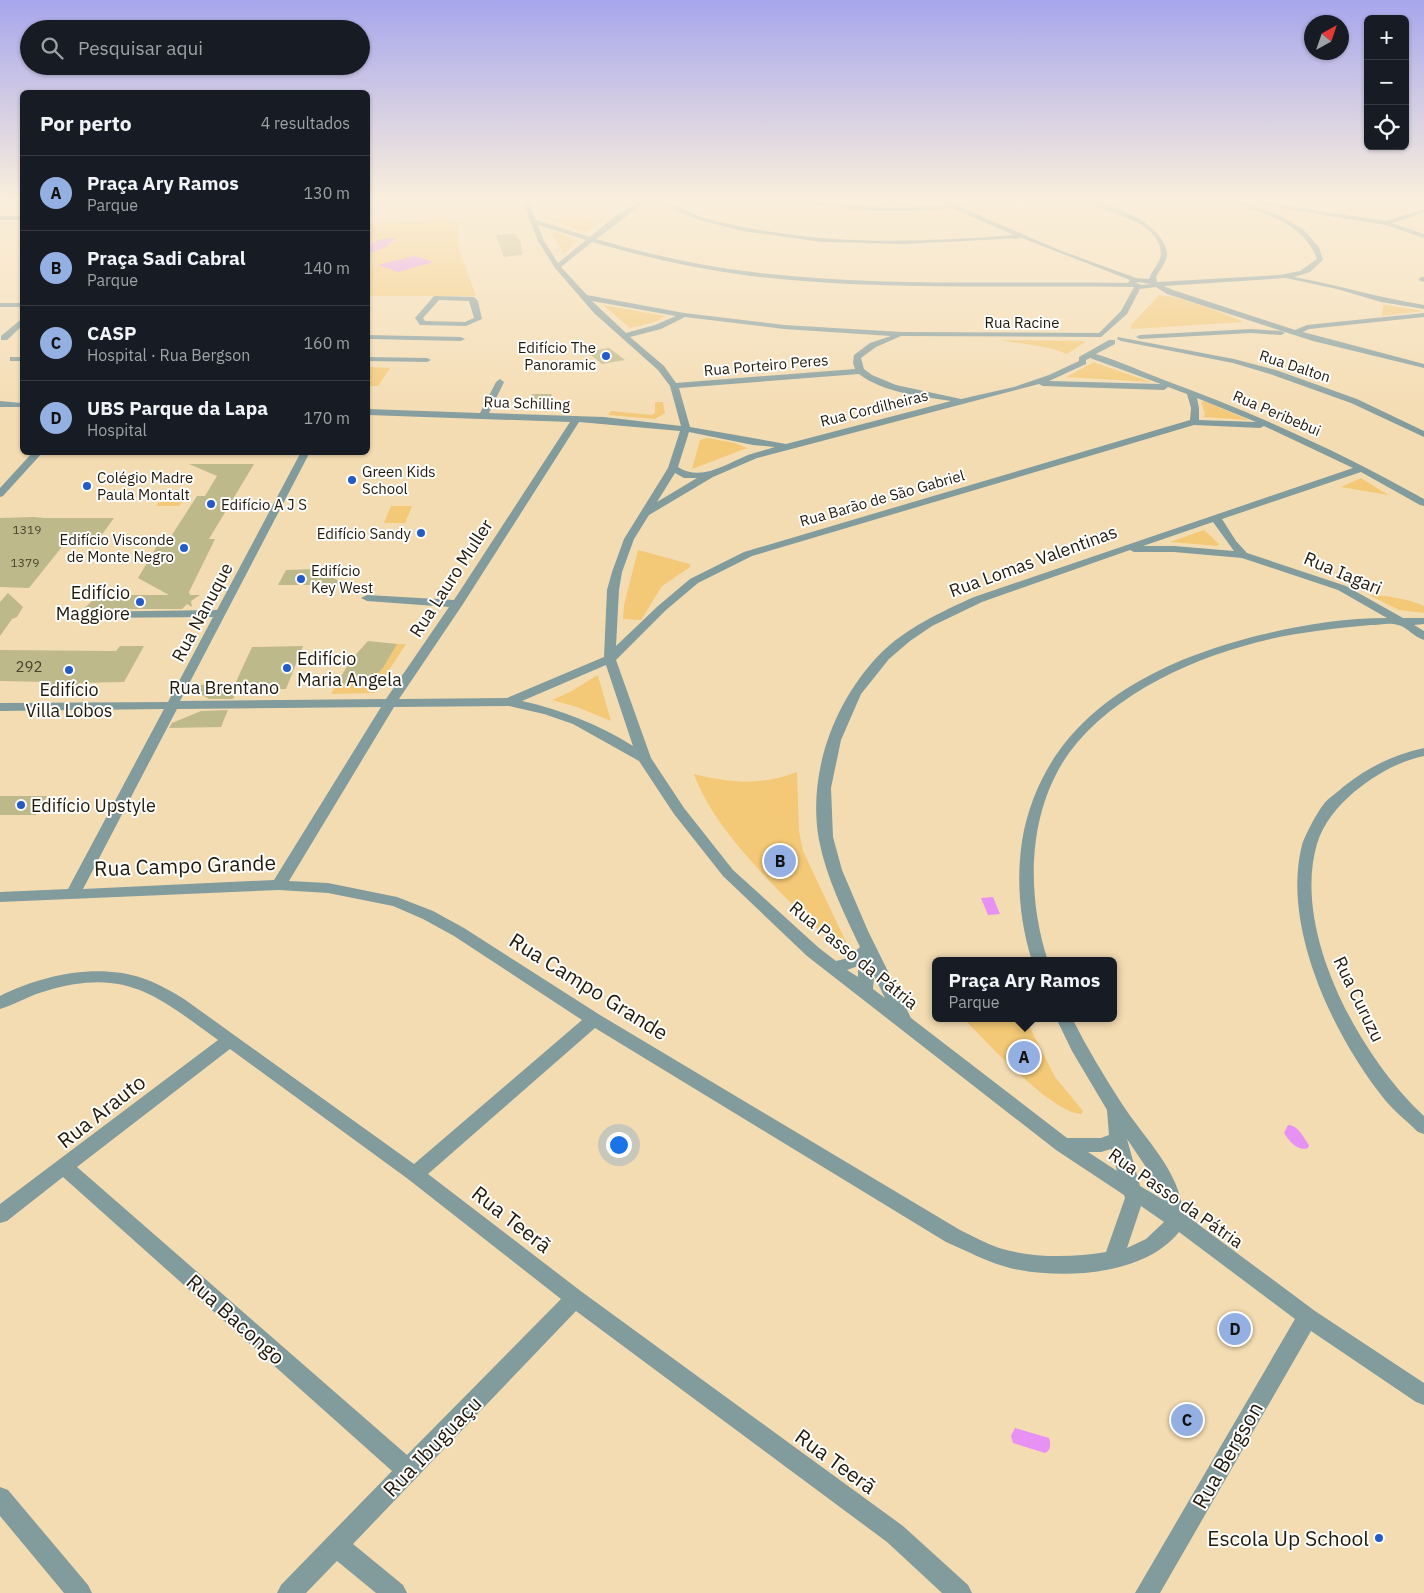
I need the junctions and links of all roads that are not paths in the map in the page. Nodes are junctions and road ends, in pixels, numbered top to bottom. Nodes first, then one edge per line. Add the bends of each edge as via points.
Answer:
1 (565, 275) edge
2 (775, 275) edge
3 (1120, 275) edge
4 (1156, 275) edge
5 (1286, 275) edge
6 (1322, 275) edge
7 (1280, 276) junction
8 (1153, 281) junction
9 (1135, 282) junction
10 (1338, 287) junction
11 (1170, 292) junction
12 (1362, 296) junction
13 (584, 297) junction
14 (1133, 298) junction
15 (2, 305) dead end
16 (20, 305) edge
17 (1424, 308) edge
18 (1367, 313) junction
19 (422, 314) joint
20 (684, 315) junction
21 (1424, 316) edge
22 (1263, 322) junction
23 (20, 325) edge
24 (1321, 325) junction
25 (1111, 326) junction
26 (1251, 331) junction
27 (1296, 332) junction
28 (902, 334) junction
29 (370, 336) edge
30 (624, 336) junction
31 (4, 338) dead end
32 (1100, 338) junction
33 (461, 339) dead end
34 (1316, 339) junction
35 (1117, 340) junction
36 (1149, 340) junction
37 (1086, 356) junction
38 (370, 359) edge
39 (427, 360) dead end
40 (1424, 366) edge
41 (860, 371) junction
42 (1052, 377) junction
43 (500, 382) dead end
44 (1035, 383) junction
45 (1064, 383) junction
46 (674, 386) junction
47 (1180, 388) junction
48 (1001, 391) junction
49 (1191, 392) junction
50 (965, 401) junction
51 (0, 404) edge
52 (20, 405) edge
53 (370, 412) edge
54 (484, 415) junction
55 (576, 418) junction
56 (1194, 422) junction
57 (1275, 426) junction
58 (686, 428) junction
59 (1424, 434) edge
60 (753, 442) junction
61 (788, 446) junction
62 (36, 455) edge
63 (304, 455) edge
64 (754, 456) junction
65 (673, 468) junction
66 (1363, 468) junction
67 (710, 475) junction
68 (0, 494) edge
69 (1424, 503) edge
70 (644, 515) junction
71 (1216, 518) junction
72 (1122, 549) junction
73 (1243, 555) junction
74 (367, 598) dead end
75 (457, 604) junction
76 (220, 613) junction
77 (79, 615) dead end
78 (1401, 620) junction
79 (1424, 621) edge
80 (1424, 636) edge
81 (610, 659) junction
82 (509, 702) junction
83 (390, 703) junction
84 (173, 705) junction
85 (0, 707) edge
86 (1424, 752) edge
87 (644, 758) junction
88 (279, 885) junction
89 (73, 893) junction
90 (0, 898) edge
91 (868, 949) junction
92 (1039, 957) edge
93 (833, 968) junction
94 (865, 992) junction
95 (0, 1003) edge
96 (594, 1018) junction
97 (904, 1021) junction
98 (1066, 1022) edge
99 (229, 1041) junction
100 (1116, 1109) junction
101 (1424, 1127) edge
102 (1118, 1140) junction
103 (1062, 1144) junction
104 (64, 1168) junction
105 (415, 1174) junction
106 (1134, 1191) junction
107 (0, 1215) edge
108 (1175, 1218) junction
109 (1113, 1259) junction
110 (575, 1298) junction
111 (1308, 1317) junction
112 (1424, 1395) edge
113 (408, 1471) junction
114 (0, 1498) edge
115 (336, 1545) junction
116 (80, 1593) edge
117 (289, 1593) edge
118 (395, 1593) edge
119 (960, 1593) edge
120 (1147, 1593) edge

1 - 13 street
2 - 9 street via 956,285
3 - 9 street
4 - 8 street
5 - 7 street
6 - 10 street
7 - 8 street
7 - 10 street
8 - 9 street
8 - 11 street
9 - 14 street, Rua Cordilheiras
10 - 12 street
11 - 14 street via 1146,290
11 - 22 street
12 - 17 street
12 - 18 street
13 - 20 street, Rua Racine
13 - 30 street
14 - 25 street, Rua Cordilheiras
15 - 16 street
18 - 21 street
18 - 24 street
19 - 19 street via 419,318 426,324 466,324 478,320 474,301 469,298 437,298
20 - 28 street, Rua Racine via 784,327
20 - 30 street via 658,327
22 - 24 street
22 - 26 street via 1264,326
22 - 27 street
23 - 31 street
24 - 27 street
25 - 32 street, Rua Cordilheiras
25 - 36 street
26 - 34 street
26 - 36 street
27 - 34 street
28 - 32 street, Rua Racine
28 - 41 street via 863,350 857,357
29 - 33 street
30 - 46 street via 661,368
32 - 35 street, Rua Racine
32 - 37 street, Rua Cordilheiras
34 - 40 street
35 - 36 street, Rua Dalton
35 - 37 street, Rua Cordilheiras
36 - 59 street, Rua Dalton via 1282,375 1354,402
37 - 42 street, Rua Cordilheiras via 1083,362
37 - 47 street, Rua Peribebui
37 - 48 street, Rua Cordilheiras
38 - 39 street
41 - 46 street, Rua Porteiro Peres
41 - 50 street via 894,387
42 - 44 street, Rua Cordilheiras
42 - 45 street, Rua Cordilheiras
43 - 54 street
44 - 45 street, Rua Cordilheiras
44 - 48 street, Rua Cordilheiras
45 - 47 street, Rua Cordilheiras
46 - 58 street
47 - 49 street, Rua Peribebui
48 - 50 street, Rua Cordilheiras
49 - 56 street
49 - 57 street, Rua Peribebui
50 - 61 street, Rua Cordilheiras
51 - 52 street
53 - 54 street, Rua Schilling
54 - 55 street, Rua Schilling
55 - 58 street, Rua Schilling
55 - 75 street, Rua Lauro Muller
56 - 57 street, Rua Barão de São Gabriel
56 - 81 street, Rua Barão de São Gabriel via 748,554 694,581
57 - 66 street, Rua Peribebui
58 - 60 street, Rua Schilling
58 - 65 street, Rua Passo da Pátria
60 - 61 street, Rua Schilling
60 - 64 street via 759,452
61 - 64 street, Rua Cordilheiras
62 - 68 street
63 - 76 street, Rua Nanuque
64 - 67 street, Rua Cordilheiras
65 - 67 street via 685,475
65 - 70 street, Rua Passo da Pátria
66 - 69 street, Rua Peribebui
66 - 71 street, Rua Lomas Valentinas
67 - 70 street, Rua Cordilheiras
70 - 81 street, Rua Passo da Pátria via 622,555 613,590
71 - 72 street, Rua Lomas Valentinas
71 - 73 street
72 - 73 street, Rua Iagari via 1174,549
72 - 91 street, Rua Lomas Valentinas via 972,602 943,617 885,656 849,703 830,754 824,799 826,837 840,882
73 - 78 street, Rua Iagari via 1342,588
74 - 75 street
75 - 83 street, Rua Lauro Muller
76 - 77 street
76 - 84 street, Rua Nanuque
78 - 79 street
78 - 80 street, Rua Iagari
78 - 92 street via 1306,629 1222,649 1174,667 1136,687 1084,728 1070,742 1050,774 1034,815 1027,861 1028,910
81 - 82 street, Rua Brentano
81 - 87 street, Rua Passo da Pátria
82 - 83 street, Rua Brentano
82 - 87 street, Rua Brentano via 578,721
83 - 84 street, Rua Brentano
83 - 88 street, Rua Lauro Muller
84 - 85 street, Rua Brentano
84 - 89 street, Rua Nanuque
86 - 101 street, Rua Curuzu via 1376,770 1336,797 1316,826 1304,863 1305,910 1327,987 1353,1039 1388,1091
87 - 93 street, Rua Passo da Pátria via 679,811 728,873
88 - 89 street, Rua Campo Grande
88 - 96 street, Rua Campo Grande via 365,894 397,902 428,915
89 - 90 street, Rua Campo Grande
91 - 93 street via 854,962
91 - 94 street, Rua Lomas Valentinas
91 - 97 street, Rua Lomas Valentinas
93 - 94 street, Rua Passo da Pátria
94 - 97 street, Rua Passo da Pátria
95 - 99 street, Rua Teerã via 32,989 67,981 107,977 134,981 178,1003
96 - 105 street
96 - 109 street, Rua Campo Grande via 953,1236 996,1256 1060,1265
97 - 103 street, Rua Passo da Pátria
98 - 100 street
99 - 104 street, Rua Arauto
99 - 105 street, Rua Teerã
100 - 102 street
100 - 108 street via 1168,1184
102 - 103 street via 1101,1145
102 - 106 street
103 - 106 street, Rua Passo da Pátria
104 - 107 street, Rua Arauto
104 - 113 street, Rua Bacongo
105 - 110 street, Rua Teerã
106 - 108 street, Rua Passo da Pátria
106 - 109 street
108 - 109 street, Rua Campo Grande via 1163,1238 1148,1248
108 - 111 street, Rua Passo da Pátria
110 - 113 street, Rua Ibuguaçu
110 - 119 street, Rua Teerã via 895,1534
111 - 112 street, Rua Passo da Pátria
111 - 120 street, Rua Bergson
113 - 115 street, Rua Ibuguaçu
114 - 116 street
115 - 117 street, Rua Ibuguaçu
115 - 118 street

